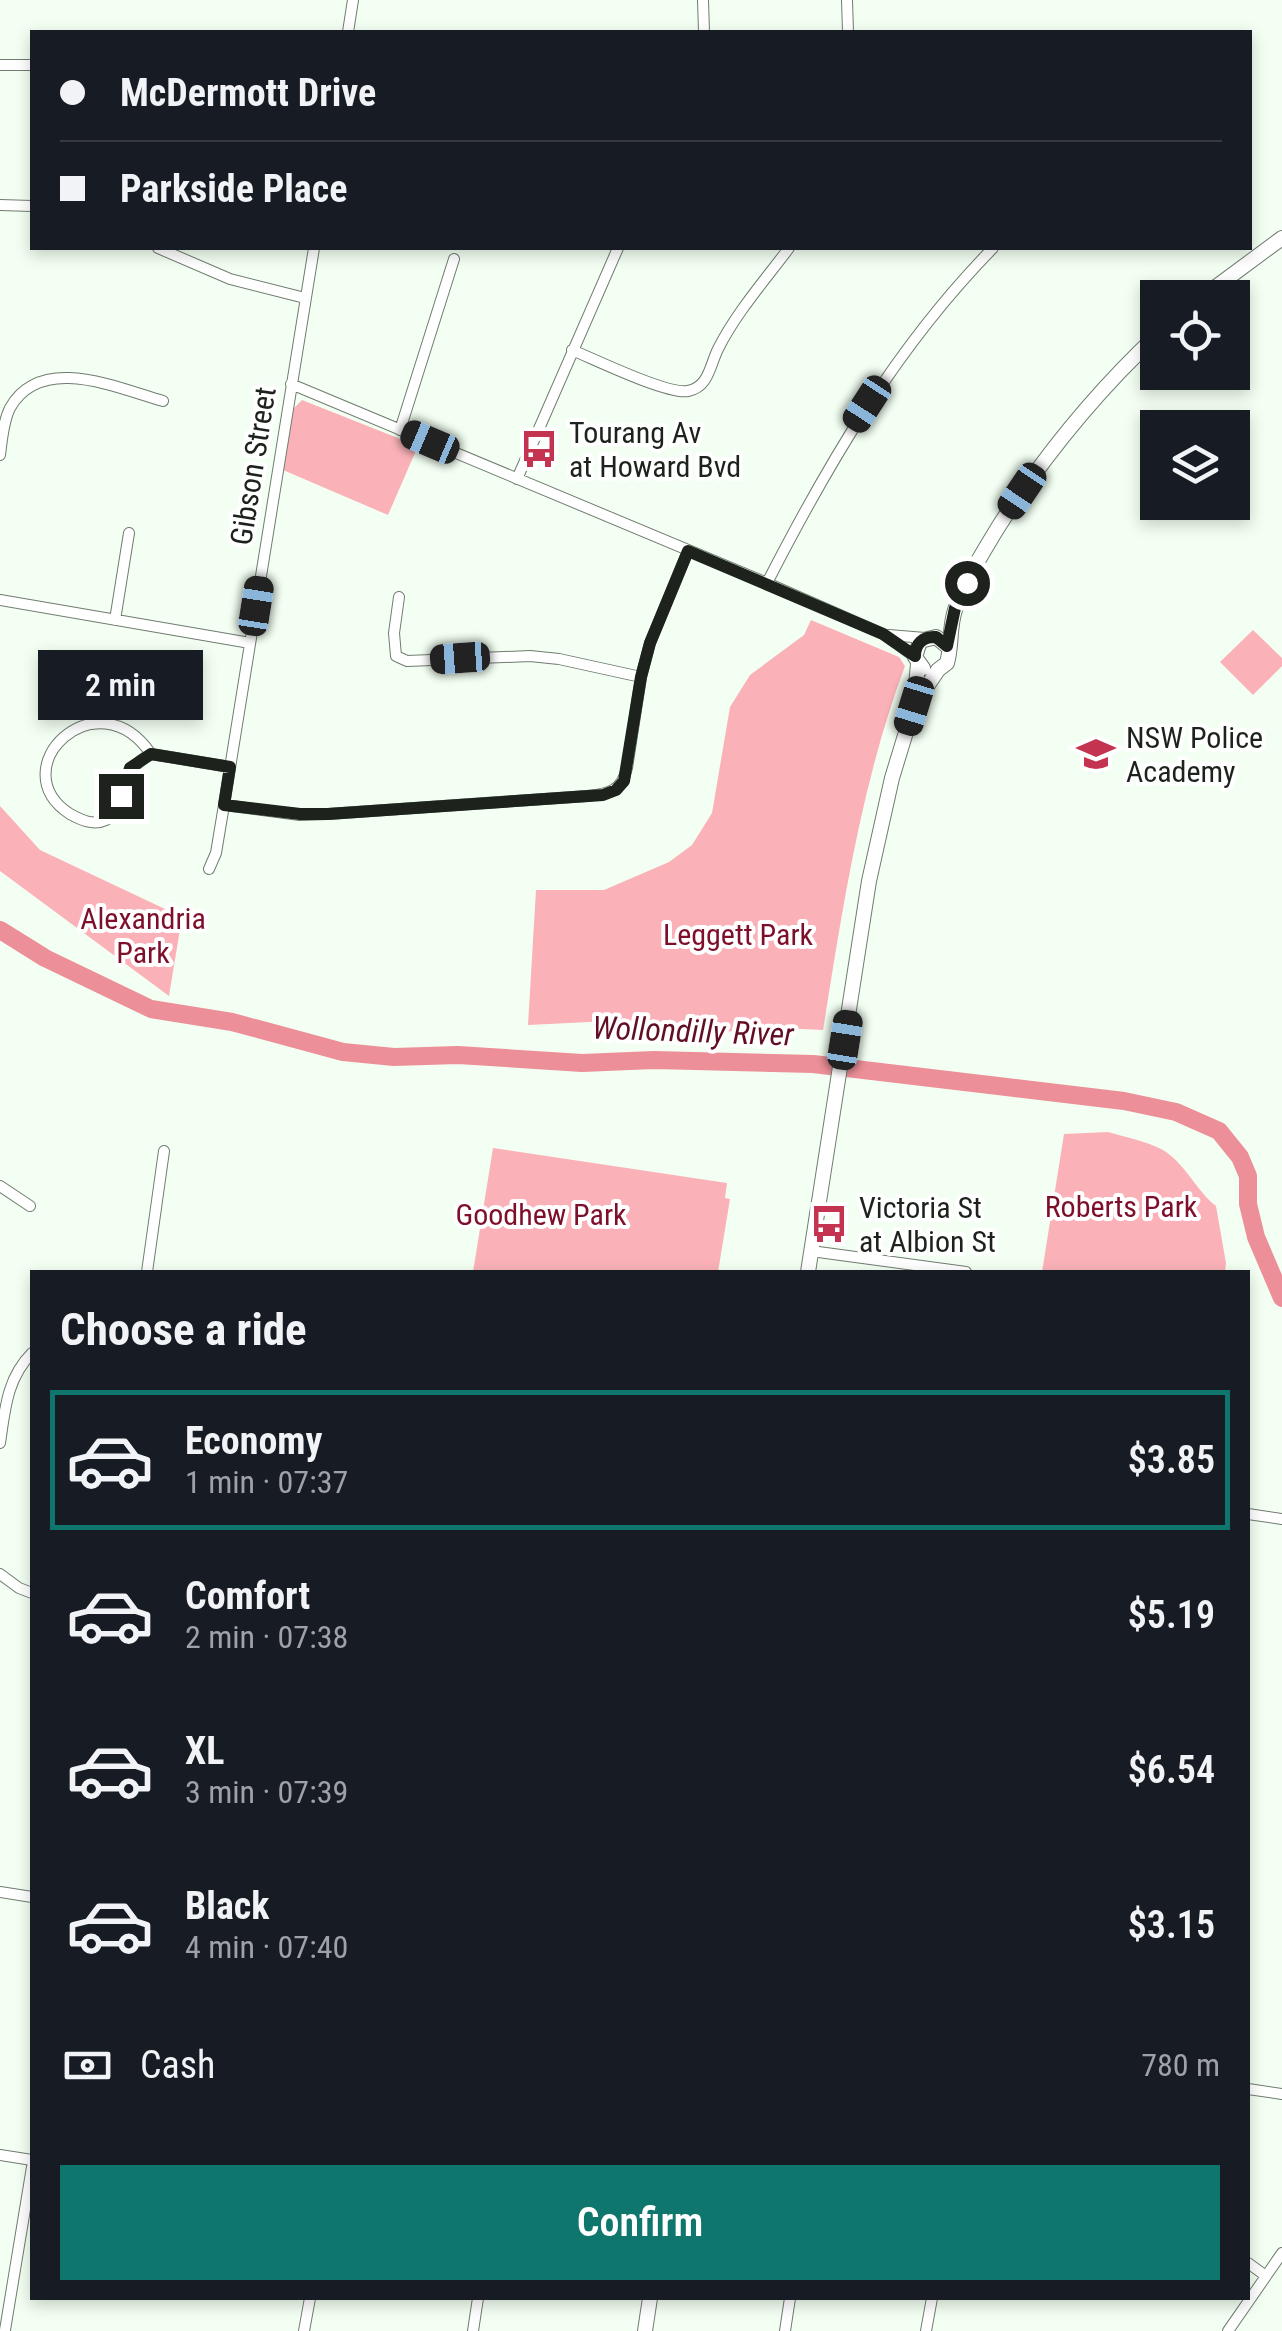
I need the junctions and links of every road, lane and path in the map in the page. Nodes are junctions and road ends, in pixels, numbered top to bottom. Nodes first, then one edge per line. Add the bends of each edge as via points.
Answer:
1 (353, 0) edge
2 (703, 0) edge
3 (847, 0) edge
4 (348, 30) edge
5 (704, 30) edge
6 (848, 30) edge
7 (30, 64) edge
8 (0, 65) edge
9 (0, 205) edge
10 (30, 206) edge
11 (1282, 238) edge
12 (163, 250) edge
13 (314, 250) edge
14 (617, 250) edge
15 (788, 250) edge
16 (991, 250) edge
17 (454, 260) dead end
18 (1225, 280) edge
19 (306, 298) junction
20 (572, 350) junction
21 (1140, 352) edge
22 (291, 384) junction
23 (163, 400) dead end
24 (400, 430) junction
25 (0, 455) edge
26 (517, 478) junction
27 (129, 533) dead end
28 (688, 551) junction
29 (766, 583) junction
30 (399, 597) dead end
31 (0, 600) edge
32 (955, 608) junction
33 (116, 620) junction
34 (883, 634) junction
35 (928, 637) junction
36 (250, 644) junction
37 (947, 646) junction
38 (917, 660) junction
39 (938, 670) junction
40 (641, 677) junction
41 (914, 706) junction
42 (151, 754) junction
43 (230, 767) junction
44 (224, 805) junction
45 (209, 870) dead end
46 (164, 1151) dead end
47 (0, 1186) edge
48 (30, 1206) dead end
49 (812, 1251) junction
50 (147, 1270) edge
51 (808, 1270) edge
52 (951, 1270) edge
53 (30, 1356) edge
54 (0, 1443) edge
55 (1250, 1514) edge
56 (1282, 1519) edge
57 (0, 1574) edge
58 (30, 1592) edge
59 (0, 1892) edge
60 (30, 1897) edge
61 (1250, 2089) edge
62 (1282, 2094) edge
63 (0, 2155) edge
64 (30, 2163) edge
65 (30, 2177) edge
66 (1282, 2253) edge
67 (1250, 2264) edge
68 (1266, 2276) junction
69 (1250, 2299) edge
70 (310, 2300) edge
71 (478, 2300) edge
72 (650, 2300) edge
73 (790, 2300) edge
74 (932, 2300) edge
75 (1249, 2300) edge
76 (6, 2330) edge
77 (304, 2331) edge
78 (473, 2331) edge
79 (644, 2331) edge
80 (785, 2331) edge
81 (926, 2331) edge
82 (1228, 2331) edge

1 - 4 street
2 - 5 street
3 - 6 street
7 - 8 street
9 - 10 street
11 - 18 main road
12 - 19 street via 230,279
13 - 19 street, Gibson Street
14 - 20 street
15 - 20 street via 730,328 698,387 667,388
16 - 29 street via 867,404
17 - 24 street
19 - 22 street, Gibson Street
20 - 26 street
21 - 32 main road via 1036,471
22 - 24 street
22 - 36 street, Gibson Street
23 - 25 street via 72,377 34,384 9,410
24 - 26 street
26 - 28 street
27 - 33 street
28 - 29 street
28 - 40 street
29 - 34 street
30 - 40 street via 394,645 396,656 407,662 530,656
31 - 33 street
32 - 35 main road
32 - 37 main road
33 - 36 street
34 - 35 street
34 - 38 street
35 - 37 main road
35 - 38 main road via 917,646
36 - 43 street, Gibson Street
37 - 39 main road via 949,657
38 - 39 main road
38 - 41 main road
39 - 41 main road
40 - 44 street via 624,781 603,795 328,814
41 - 49 main road via 870,880
42 - 42 street via 121,727 80,725 49,745 38,765 39,784 57,807 86,822 102,822 115,812 130,768
42 - 43 street
43 - 44 street, Gibson Street
44 - 45 street, Gibson Street
46 - 50 street
47 - 48 street
49 - 51 main road
49 - 52 street
53 - 54 street via 12,1380
55 - 56 street
57 - 58 street
59 - 60 street
61 - 62 street
63 - 64 street
65 - 76 street
66 - 68 street
67 - 68 street
68 - 69 street
70 - 77 street
71 - 78 street
72 - 79 main road
73 - 80 street
74 - 81 street
75 - 82 street

